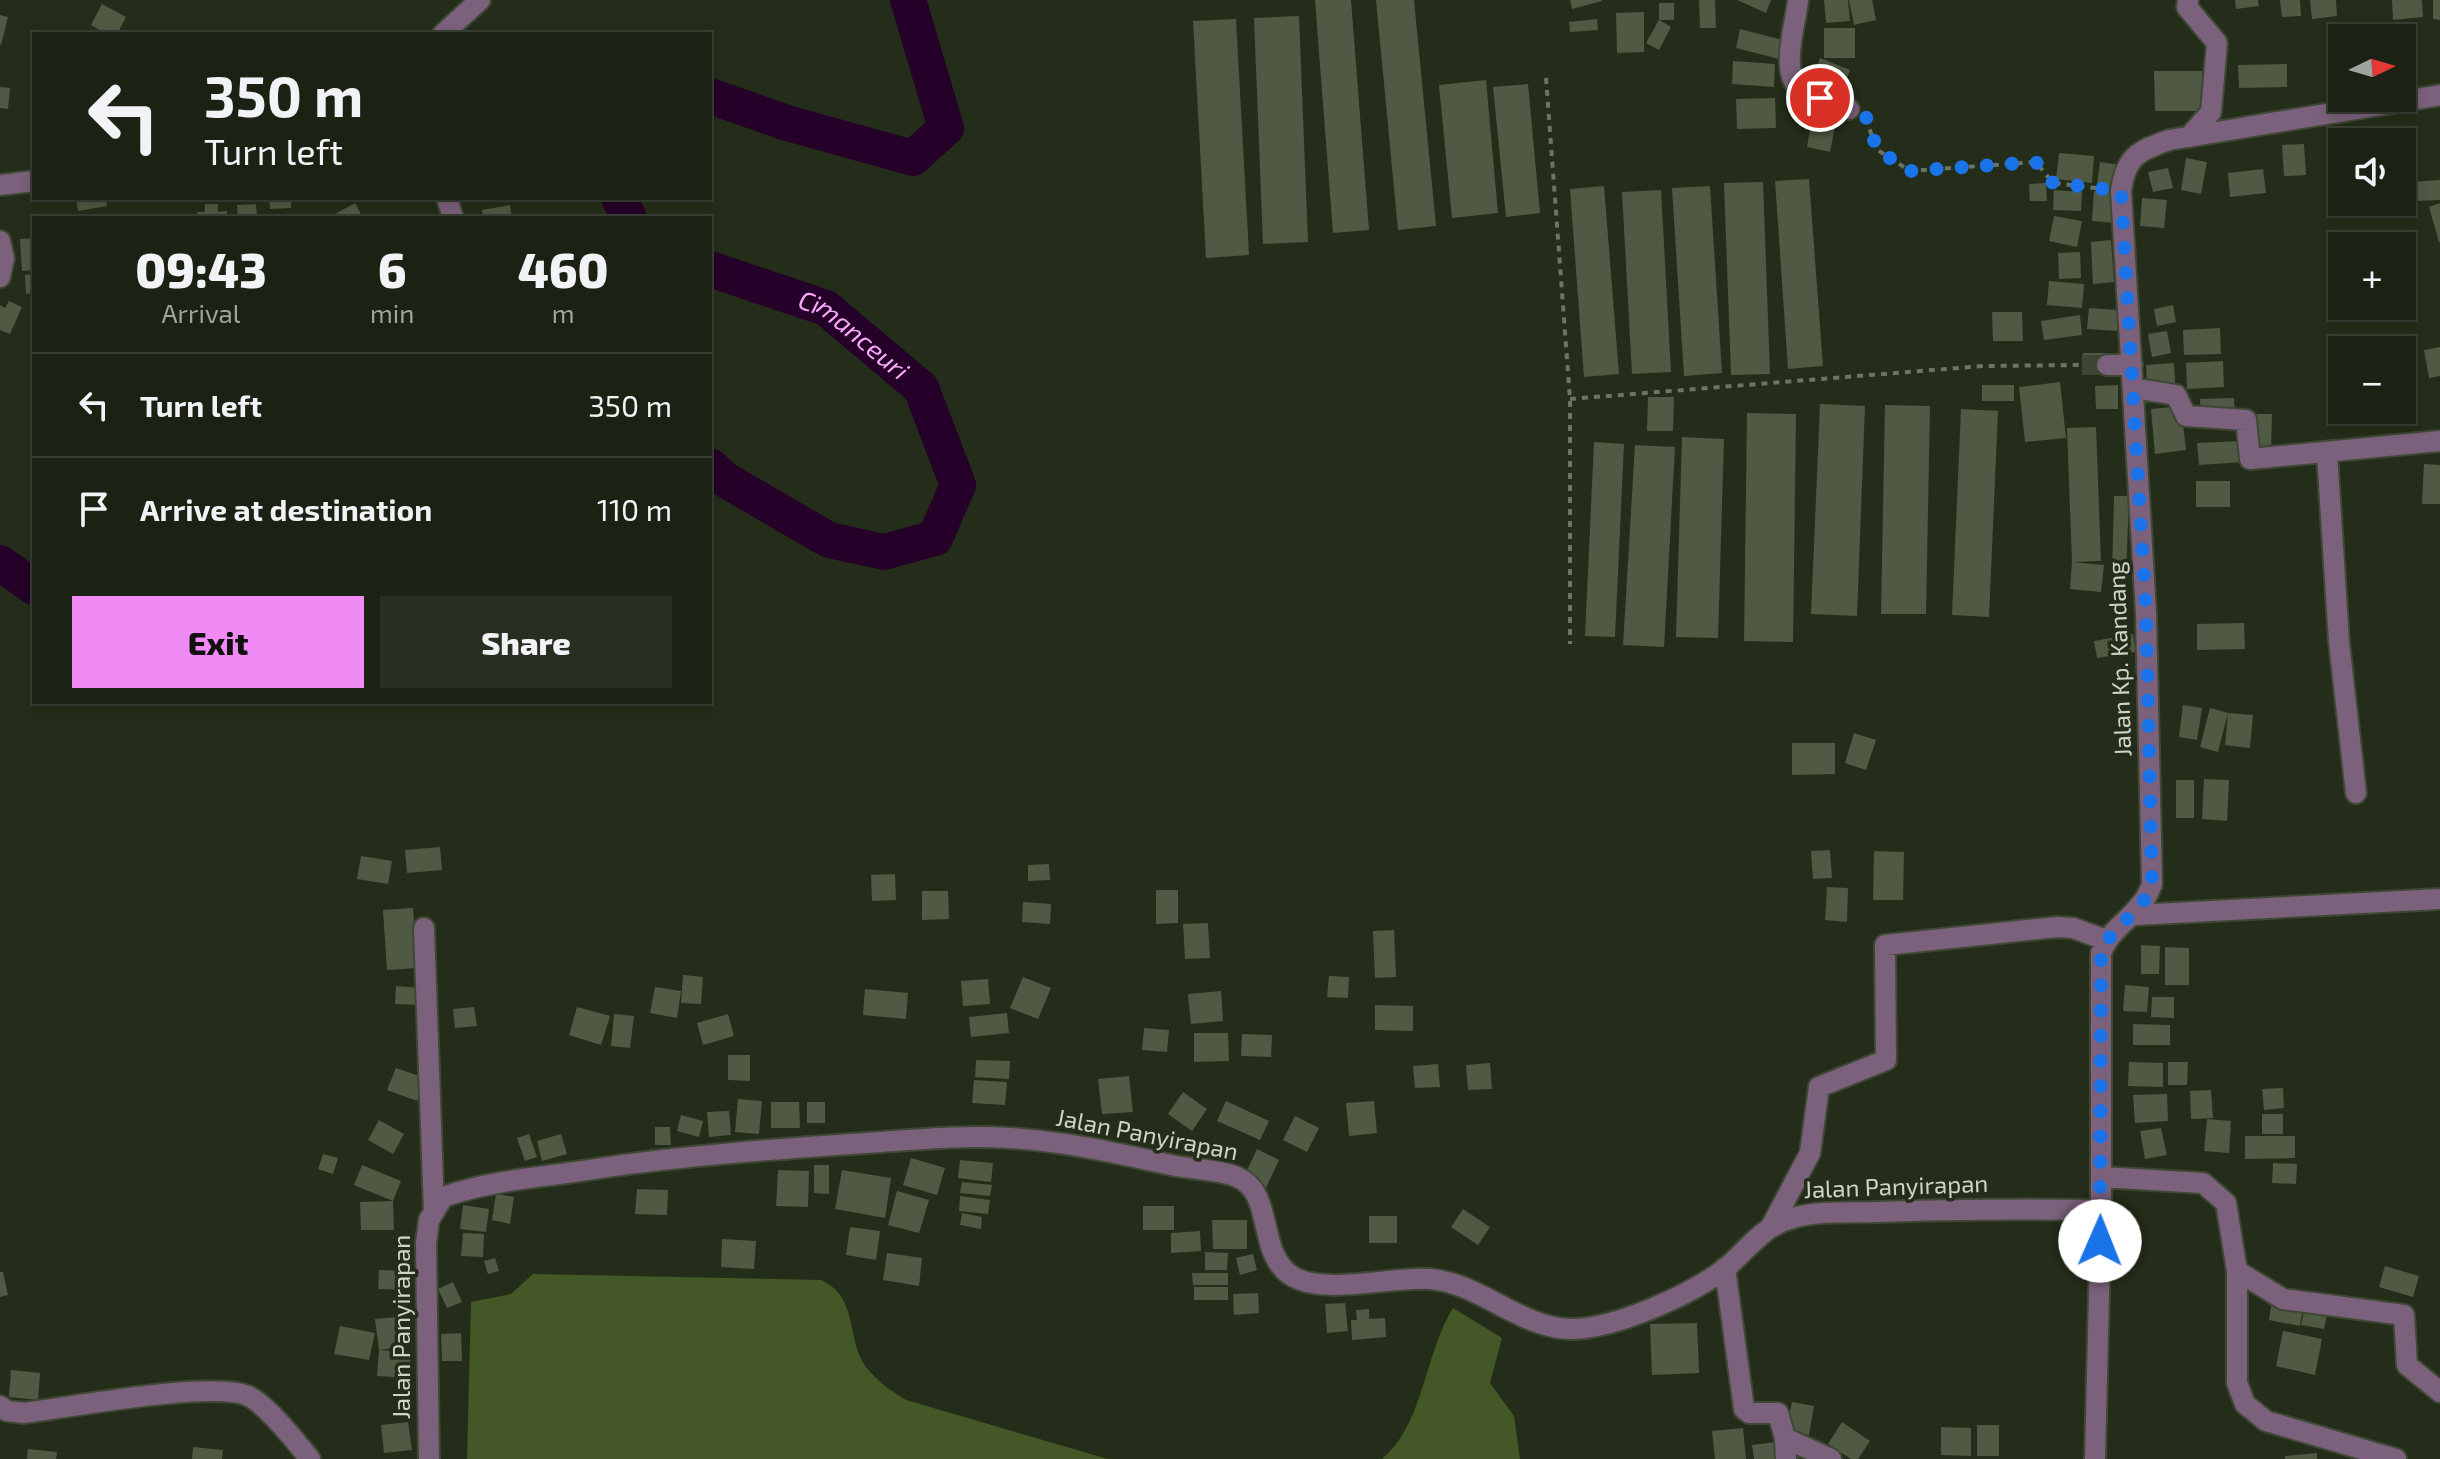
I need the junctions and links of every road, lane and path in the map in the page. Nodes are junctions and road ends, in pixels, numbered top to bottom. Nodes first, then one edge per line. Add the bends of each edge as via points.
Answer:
1 (480, 0) edge
2 (1798, 0) edge
3 (2188, 0) edge
4 (445, 32) edge
5 (1546, 78) dead end
6 (2440, 95) edge
7 (1849, 109) joint
8 (2189, 137) junction
9 (32, 181) edge
10 (0, 185) edge
11 (2121, 191) junction
12 (0, 241) edge
13 (0, 277) edge
14 (2082, 365) tunnel mouth
15 (2107, 365) tunnel mouth
16 (2132, 365) junction
17 (2133, 388) junction
18 (1570, 399) junction
19 (2440, 441) edge
20 (2327, 453) junction
21 (1570, 644) dead end
22 (2356, 793) dead end
23 (2440, 899) edge
24 (2135, 915) junction
25 (424, 928) dead end
26 (2106, 940) junction
27 (2101, 1177) junction
28 (2101, 1210) junction
29 (434, 1212) junction
30 (1772, 1225) junction
31 (1725, 1268) junction
32 (2237, 1271) junction
33 (2440, 1392) edge
34 (0, 1406) edge
35 (1786, 1449) edge
36 (310, 1459) edge
37 (429, 1459) edge
38 (1831, 1459) edge
39 (2095, 1459) edge
40 (2396, 1459) edge

1 - 4 street
2 - 7 street via 1792,76 1801,90
3 - 8 street via 2187,7 2217,43 2211,112
5 - 18 path
6 - 8 street, Jalan Kp. Kandang
7 - 11 path via 1869,119 1876,149 1910,171 2036,162 2053,183
8 - 11 street, Jalan Kp. Kandang via 2147,148 2131,159
9 - 10 street
11 - 16 street, Jalan Kp. Kandang
12 - 13 street
14 - 18 path via 1983,366
15 - 16 street
16 - 17 street, Jalan Kp. Kandang
17 - 20 street via 2176,395 2186,416 2246,420 2250,459
17 - 24 street, Jalan Kp. Kandang via 2146,613 2152,884
18 - 21 path
19 - 20 street
20 - 22 street via 2339,642
23 - 24 street
24 - 26 street, Jalan Kp. Kandang
25 - 29 street
26 - 27 street via 2101,953
26 - 30 street via 2057,927 1885,945 1886,1060 1819,1087 1810,1153
27 - 28 street
27 - 32 street via 2203,1183 2226,1203
28 - 30 street, Jalan Panyirapan via 1857,1213 1795,1217
28 - 39 street
29 - 31 street, Jalan Panyirapan via 443,1197 517,1178 704,1155 1010,1138 1089,1146 1236,1176 1258,1196 1272,1252 1287,1273 1322,1285 1431,1279 1453,1283 1524,1317 1569,1329 1609,1324 1670,1299
29 - 37 street, Jalan Panyirapan via 426,1243
30 - 31 street, Jalan Panyirapan
31 - 35 street via 1744,1409 1778,1413
32 - 33 street via 2283,1299 2404,1315 2407,1365
32 - 40 street via 2237,1383 2245,1404 2266,1421
34 - 36 street via 24,1413 233,1392 249,1395
35 - 38 street

